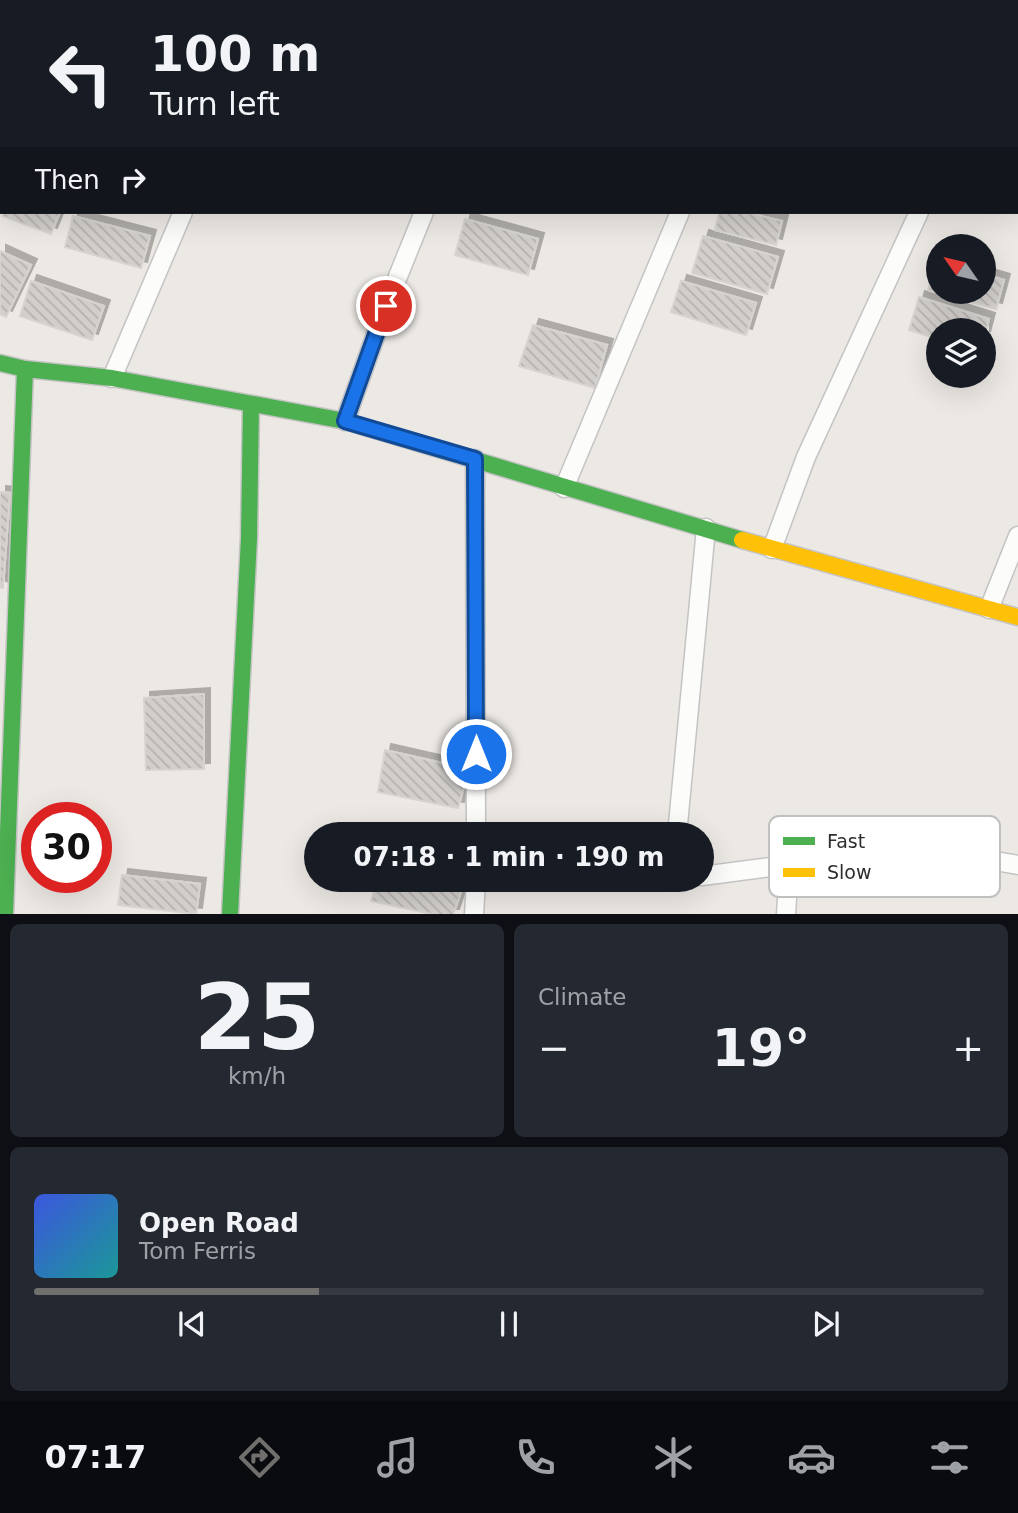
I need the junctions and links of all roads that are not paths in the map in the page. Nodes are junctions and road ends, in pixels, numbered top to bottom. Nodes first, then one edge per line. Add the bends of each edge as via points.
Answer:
1 (182, 214) edge
2 (423, 214) edge
3 (679, 214) edge
4 (918, 214) edge
5 (0, 363) edge
6 (24, 369) junction
7 (112, 378) junction
8 (251, 404) junction
9 (345, 421) junction
10 (475, 459) junction
11 (564, 488) junction
12 (706, 528) junction
13 (1018, 536) edge
14 (772, 549) junction
15 (989, 609) junction
16 (1018, 617) edge
17 (476, 822) edge
18 (678, 822) edge
19 (1000, 862) edge
20 (1018, 865) edge
21 (769, 868) edge
22 (714, 874) edge
23 (475, 892) edge
24 (5, 914) edge
25 (230, 914) edge
26 (474, 914) edge

1 - 7 street
2 - 9 street
3 - 11 street
4 - 14 street via 806,457
5 - 6 street
6 - 7 street
6 - 24 street
7 - 8 street
8 - 9 street
8 - 25 street
9 - 10 street
10 - 11 street
10 - 17 street
11 - 12 street
12 - 14 street
12 - 18 street
13 - 15 street
14 - 15 street
15 - 16 street
19 - 20 street
21 - 22 street
23 - 26 street

